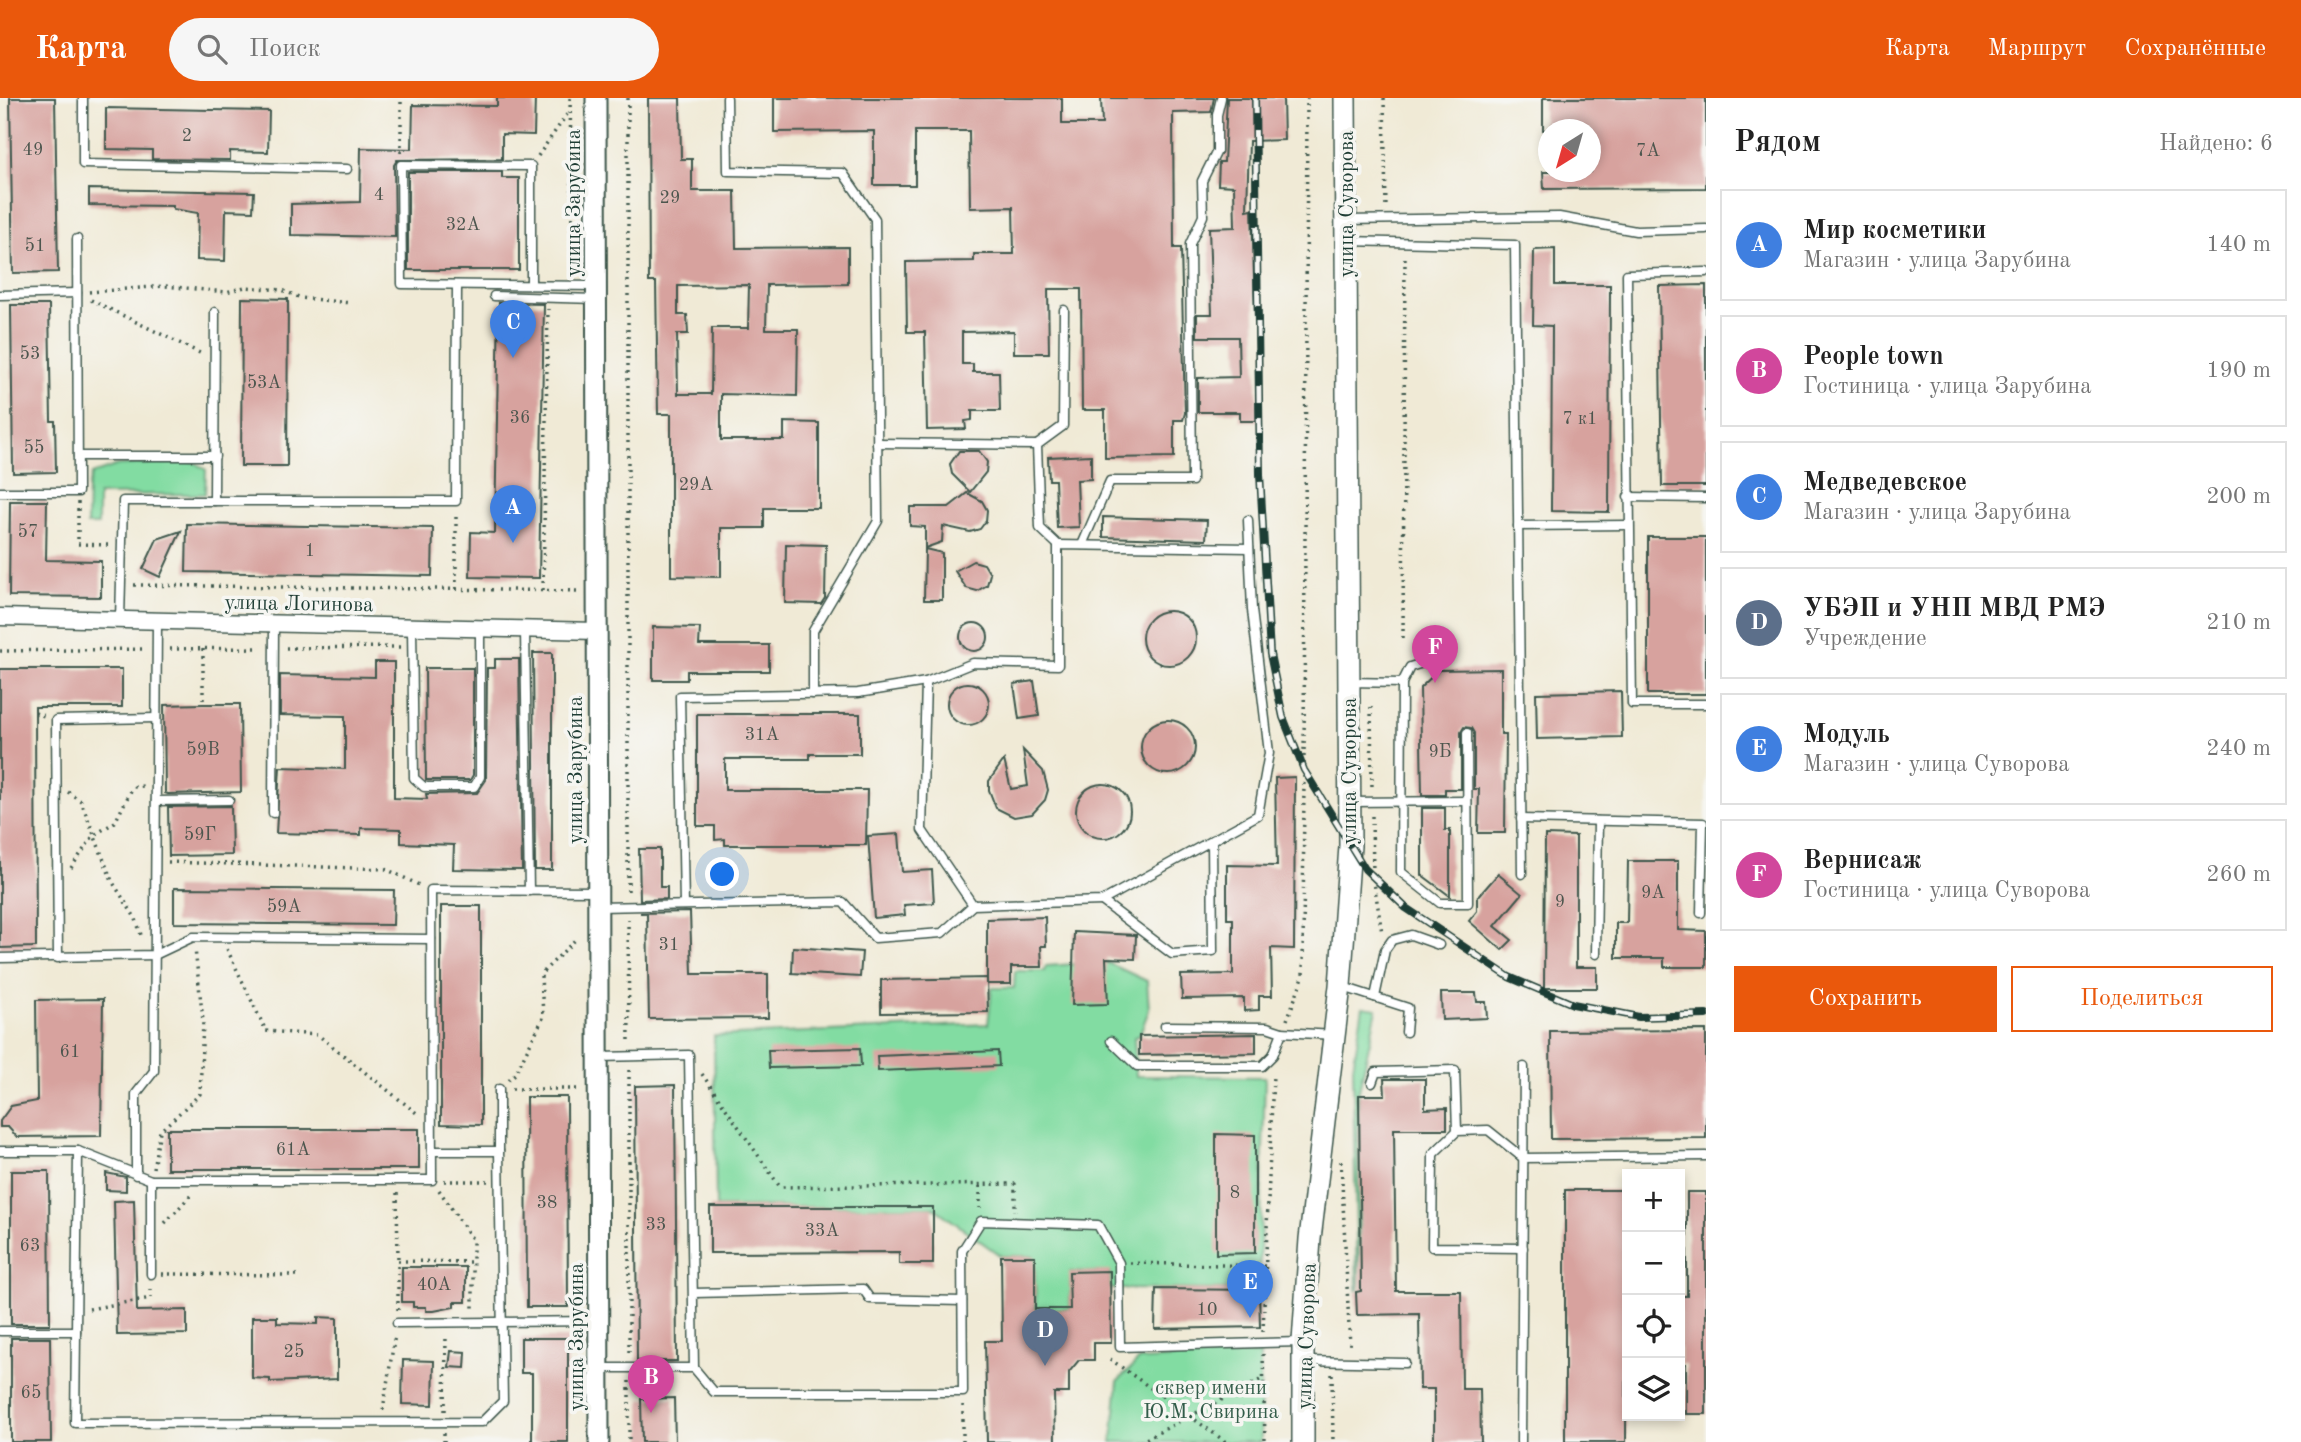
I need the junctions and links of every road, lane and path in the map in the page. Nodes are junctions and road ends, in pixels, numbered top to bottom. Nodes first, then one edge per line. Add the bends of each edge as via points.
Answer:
1 (83, 98) edge
2 (401, 98) edge
3 (570, 98) edge
4 (596, 98) edge
5 (628, 98) edge
6 (727, 98) edge
7 (1221, 98) edge
8 (1307, 98) edge
9 (1345, 98) edge
10 (1384, 98) edge
11 (571, 109) junction
12 (401, 165) junction
13 (531, 166) junction
14 (347, 169) dead end
15 (1387, 219) junction
16 (1346, 220) junction
17 (1706, 229) edge
18 (77, 239) dead end
19 (1347, 241) junction
20 (1405, 242) junction
21 (1706, 272) edge
22 (457, 285) junction
23 (531, 285) junction
24 (573, 286) junction
25 (596, 292) junction
26 (77, 293) junction
27 (0, 295) edge
28 (494, 296) dead end
29 (549, 299) junction
30 (351, 303) dead end
31 (1064, 310) dead end
32 (215, 312) dead end
33 (215, 361) junction
34 (877, 443) junction
35 (1037, 445) junction
36 (78, 456) junction
37 (215, 456) junction
38 (0, 492) edge
39 (78, 492) junction
40 (1628, 497) junction
41 (1706, 498) edge
42 (214, 500) junction
43 (456, 501) junction
44 (1248, 520) dead end
45 (1629, 525) junction
46 (1518, 526) junction
47 (122, 545) junction
48 (1058, 545) junction
49 (1082, 545) junction
50 (1249, 548) junction
51 (121, 585) junction
52 (456, 589) junction
53 (543, 590) junction
54 (597, 591) junction
55 (0, 617) edge
56 (120, 620) junction
57 (157, 621) junction
58 (274, 624) junction
59 (412, 627) junction
60 (481, 628) junction
61 (525, 629) junction
62 (597, 631) junction
63 (1403, 638) dead end
64 (412, 647) junction
65 (274, 648) junction
66 (157, 649) junction
67 (203, 649) junction
68 (0, 651) edge
69 (1426, 662) dead end
70 (926, 682) junction
71 (1349, 682) junction
72 (1402, 683) junction
73 (813, 694) junction
74 (203, 704) dead end
75 (1706, 704) edge
76 (156, 718) junction
77 (1467, 733) dead end
78 (57, 784) junction
79 (156, 785) junction
80 (229, 800) dead end
81 (156, 801) junction
82 (1467, 801) junction
83 (1401, 802) junction
84 (1350, 803) junction
85 (273, 813) dead end
86 (1521, 818) junction
87 (1598, 821) junction
88 (93, 836) junction
89 (1212, 840) junction
90 (155, 861) junction
91 (1522, 874) dead end
92 (431, 890) junction
93 (528, 891) junction
94 (57, 899) junction
95 (598, 899) junction
96 (1102, 901) junction
97 (684, 905) junction
98 (974, 905) junction
99 (628, 906) junction
100 (1701, 913) dead end
101 (193, 937) junction
102 (222, 937) junction
103 (577, 938) dead end
104 (431, 939) junction
105 (1439, 945) dead end
106 (1595, 954) dead end
107 (155, 955) junction
108 (0, 958) edge
109 (58, 958) junction
110 (1340, 986) junction
111 (1375, 997) junction
112 (1165, 1026) dead end
113 (1282, 1032) junction
114 (1406, 1032) dead end
115 (1334, 1035) junction
116 (1111, 1041) dead end
117 (689, 1055) junction
118 (1273, 1055) junction
119 (629, 1056) junction
120 (598, 1057) junction
121 (1524, 1068) dead end
122 (1372, 1083) dead end
123 (499, 1089) junction
124 (578, 1089) dead end
125 (432, 1125) junction
126 (1457, 1131) junction
127 (0, 1151) edge
128 (78, 1151) junction
129 (432, 1151) junction
130 (499, 1151) junction
131 (1706, 1156) edge
132 (1523, 1158) junction
133 (1341, 1160) dead end
134 (136, 1175) junction
135 (205, 1180) junction
136 (397, 1180) junction
137 (432, 1180) junction
138 (151, 1181) junction
139 (500, 1181) junction
140 (980, 1186) junction
141 (981, 1221) junction
142 (1015, 1222) junction
143 (151, 1237) junction
144 (1523, 1248) junction
145 (398, 1261) junction
146 (473, 1262) junction
147 (1119, 1263) junction
148 (1265, 1266) junction
149 (152, 1275) junction
150 (297, 1275) dead end
151 (694, 1293) junction
152 (962, 1301) junction
153 (76, 1311) junction
154 (472, 1316) dead end
155 (599, 1321) junction
156 (446, 1322) junction
157 (502, 1322) junction
158 (397, 1323) junction
159 (0, 1331) edge
160 (76, 1331) junction
161 (1263, 1343) junction
162 (1303, 1352) junction
163 (1110, 1359) dead end
164 (1331, 1362) junction
165 (1405, 1363) dead end
166 (629, 1367) junction
167 (599, 1368) junction
168 (694, 1368) junction
169 (1264, 1378) junction
170 (963, 1392) junction
171 (1191, 1417) junction
172 (381, 1422) junction
173 (444, 1422) junction
174 (444, 1442) edge
175 (599, 1442) edge
176 (629, 1442) edge
177 (963, 1442) edge
178 (1140, 1442) edge
179 (1226, 1442) edge
180 (1265, 1442) edge
181 (1303, 1442) edge
182 (1334, 1442) edge
183 (1521, 1442) edge

1 - 14 lane via 83,164
2 - 12 path
3 - 11 path
4 - 25 street, улица Зарубина
5 - 99 path
6 - 34 lane via 728,172 843,173 875,219
7 - 49 lane via 1217,151 1202,181 1203,216 1190,244 1192,481 1110,481
8 - 113 path via 1303,977
9 - 16 main road, улица Суворова
10 - 15 path
11 - 13 path
11 - 24 path
12 - 13 lane
12 - 22 lane via 402,284
13 - 23 lane
15 - 16 lane
15 - 17 lane via 1559,217 1636,231
16 - 19 main road, улица Суворова
18 - 26 lane
19 - 20 lane
19 - 71 main road, улица Суворова
20 - 46 lane via 1515,245
20 - 63 path
21 - 40 lane via 1627,274
22 - 23 lane
22 - 43 lane
23 - 24 lane
24 - 25 lane
25 - 29 lane
25 - 54 street, улица Зарубина
26 - 27 lane
26 - 30 path via 165,286 226,292 245,287
26 - 33 path
26 - 36 lane
28 - 29 lane
29 - 53 path
31 - 35 lane via 1063,426
32 - 33 lane
33 - 37 lane
34 - 35 lane
34 - 73 lane via 878,521 813,631
35 - 48 lane via 1041,528
36 - 37 lane
36 - 39 lane
37 - 42 lane
38 - 39 lane
39 - 47 path via 78,544
40 - 41 lane
40 - 45 lane
42 - 43 lane
42 - 47 lane via 123,501
43 - 52 path
44 - 50 lane
45 - 46 lane
45 - 75 lane via 1632,704
46 - 86 lane
47 - 51 lane
48 - 49 lane
48 - 70 lane via 1058,665 973,663
49 - 50 lane
50 - 89 lane via 1269,753 1258,815
51 - 52 path
51 - 56 lane
52 - 53 path
53 - 54 path
54 - 62 street, улица Зарубина
55 - 56 street, улица Логинова
56 - 57 street, улица Логинова
57 - 58 street, улица Логинова
57 - 66 lane
58 - 59 street, улица Логинова
58 - 65 lane
59 - 60 street, улица Логинова
59 - 64 lane
60 - 61 street, улица Логинова
60 - 64 lane via 480,777 474,787 424,787 414,778
61 - 62 street, улица Логинова
61 - 93 lane
62 - 95 street, улица Зарубина
64 - 65 path
65 - 67 path
65 - 85 lane
66 - 67 path
66 - 68 path
66 - 76 lane
67 - 74 path
69 - 72 lane via 1410,667
70 - 73 lane via 858,693
70 - 98 lane via 922,830
71 - 72 lane
71 - 84 main road, улица Суворова
72 - 83 lane
73 - 97 lane via 680,696
76 - 78 lane via 56,720
76 - 79 lane
77 - 82 lane
78 - 88 path via 81,801
78 - 94 lane
79 - 81 lane
79 - 88 path via 133,787 115,822
80 - 81 lane
81 - 90 lane
82 - 83 lane
82 - 83 lane via 1468,903 1440,903 1401,872
83 - 84 lane
84 - 110 main road, улица Суворова
86 - 87 lane
86 - 91 lane
87 - 100 lane via 1703,823
87 - 106 lane
88 - 94 path
88 - 107 path via 112,881 136,919 145,949
89 - 96 lane
89 - 96 lane via 1213,951 1172,954
90 - 92 path via 386,869
90 - 107 lane
92 - 93 lane
92 - 104 lane
93 - 95 lane
94 - 109 lane
95 - 99 lane
95 - 120 street, улица Зарубина
96 - 98 lane
97 - 98 lane via 843,902 875,938 942,933
97 - 99 lane
99 - 119 path
101 - 102 lane
101 - 107 lane
101 - 138 path via 203,1021 200,1094 160,1130
102 - 104 lane
102 - 125 path via 266,1031 318,1035
103 - 123 path via 541,974 543,1018 515,1073
104 - 125 lane
105 - 111 lane via 1411,935 1392,940 1385,950
107 - 109 lane
107 - 134 lane via 154,1071 136,1094
108 - 109 lane
110 - 111 lane
110 - 115 main road, улица Суворова
111 - 114 lane via 1408,1008
112 - 113 lane via 1267,1027
113 - 115 lane
113 - 118 lane
115 - 162 main road, улица Суворова via 1316,1174
116 - 118 lane via 1137,1066 1262,1066
117 - 119 lane
117 - 140 path via 780,1187
117 - 151 lane
118 - 148 path
119 - 120 lane
119 - 166 path
120 - 155 street, улица Зарубина
121 - 132 lane
122 - 126 lane via 1376,1072 1454,1070
123 - 124 path
123 - 130 lane
125 - 129 lane
126 - 132 lane via 1488,1130
126 - 144 lane via 1433,1154 1432,1247
127 - 128 lane
128 - 134 lane
128 - 153 lane
129 - 130 lane
129 - 137 lane
130 - 139 lane
131 - 132 lane
132 - 144 lane
133 - 164 path via 1351,1347
134 - 138 lane
135 - 136 lane
135 - 138 lane
135 - 143 path
136 - 137 lane
136 - 145 path
137 - 139 path
137 - 146 path via 475,1239
138 - 143 lane
139 - 157 lane
140 - 141 path
140 - 142 path via 1015,1184
141 - 142 lane
141 - 152 lane via 962,1251
142 - 147 lane via 1098,1225
143 - 149 lane
144 - 183 lane
145 - 146 path
145 - 158 path
146 - 154 path
147 - 148 path
147 - 161 lane via 1120,1347
148 - 161 path
149 - 150 path
149 - 153 path via 151,1298
151 - 152 lane via 863,1289 870,1299
151 - 168 lane
152 - 170 lane
153 - 160 lane
155 - 157 lane
155 - 167 street, улица Зарубина
156 - 157 lane
156 - 158 lane
156 - 173 path
157 - 173 lane via 503,1401 482,1422
158 - 172 path
159 - 160 lane
160 - 172 lane via 75,1423
161 - 162 lane
161 - 169 path
162 - 164 lane
162 - 181 main road, улица Суворова
163 - 171 path
164 - 165 lane
164 - 182 path
166 - 167 lane
166 - 168 lane
166 - 176 path
167 - 175 street, улица Зарубина
168 - 170 lane via 714,1392
169 - 171 path
169 - 180 path
170 - 177 path
171 - 178 path
171 - 179 path
172 - 173 lane
173 - 174 path

